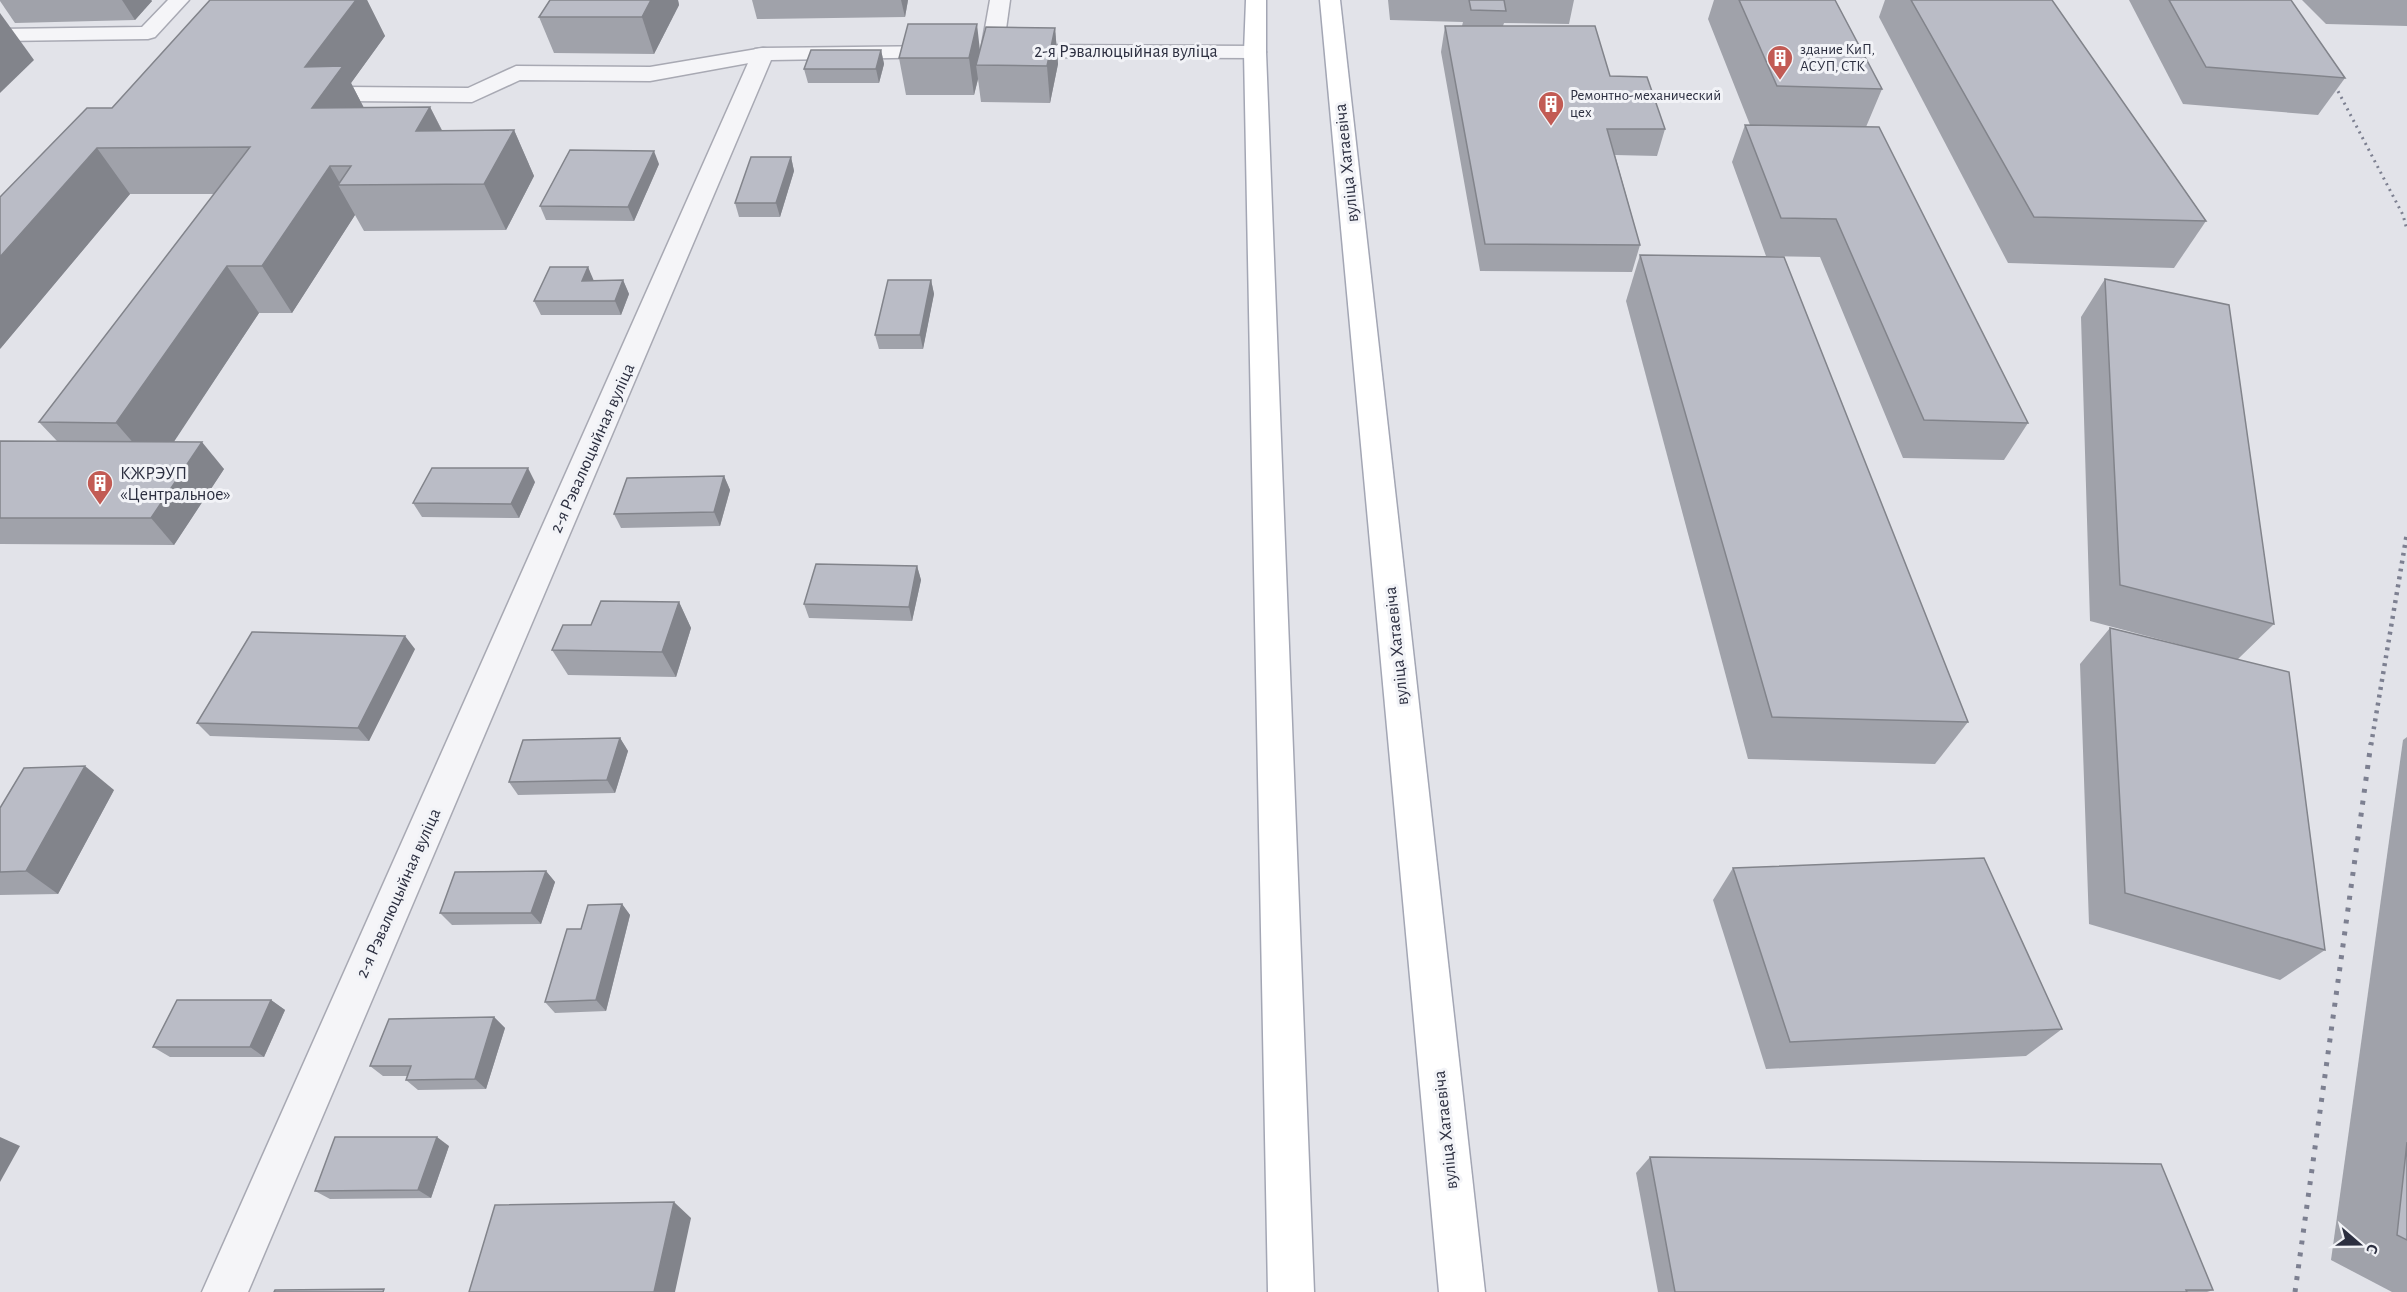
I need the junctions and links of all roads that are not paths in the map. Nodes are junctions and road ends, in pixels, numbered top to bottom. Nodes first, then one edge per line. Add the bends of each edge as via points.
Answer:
1 (179, 0) edge
2 (1000, 0) edge
3 (1256, 0) edge
4 (1330, 0) edge
5 (0, 35) edge
6 (992, 51) junction
7 (1255, 52) junction
8 (764, 54) junction
9 (345, 94) dead end
10 (225, 1292) edge
11 (1291, 1292) edge
12 (1462, 1292) edge

1 - 5 street via 148,33
2 - 6 street
3 - 7 main road
4 - 12 main road, вуліца Хатаевіча
6 - 7 street, 2-я Рэвалюцыйная вуліца
6 - 8 street, 2-я Рэвалюцыйная вуліца
7 - 11 main road
8 - 9 street via 650,74 516,73 472,95
8 - 10 street, 2-я Рэвалюцыйная вуліца

